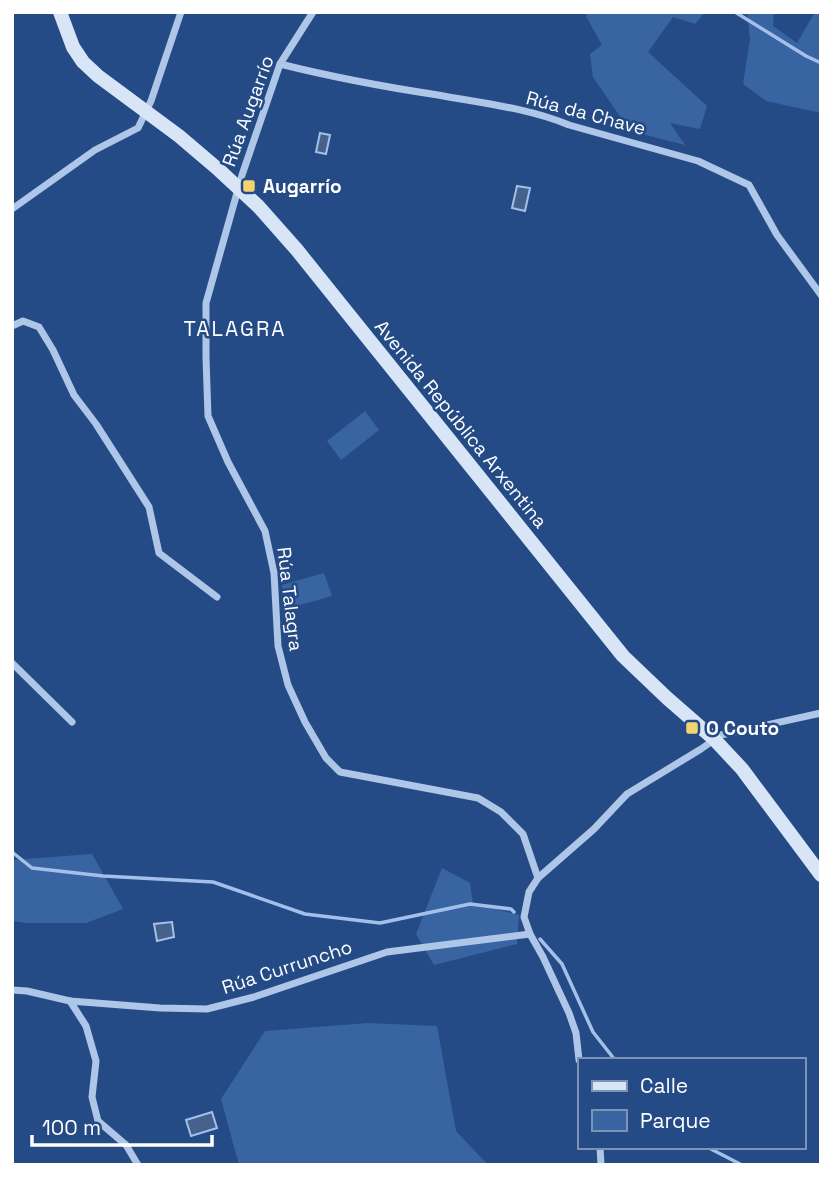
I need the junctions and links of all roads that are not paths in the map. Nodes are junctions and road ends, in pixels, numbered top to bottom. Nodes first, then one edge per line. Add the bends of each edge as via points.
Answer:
1 (60, 12) edge
2 (181, 12) edge
3 (313, 12) edge
4 (280, 64) junction
5 (146, 112) junction
6 (238, 187) junction
7 (12, 209) edge
8 (821, 295) edge
9 (12, 326) edge
10 (217, 597) dead end
11 (12, 663) edge
12 (821, 713) edge
13 (72, 722) dead end
14 (714, 739) junction
15 (821, 874) edge
16 (538, 878) junction
17 (530, 934) junction
18 (12, 990) edge
19 (70, 1001) junction
20 (579, 1058) edge
21 (138, 1165) edge

1 - 5 main road, Avenida República Arxentina via 83,62
2 - 5 street
3 - 4 street, Rúa Augarrío
4 - 6 street, Rúa Augarrío
4 - 8 street, Rúa da Chave via 548,117 698,160 749,185 777,235
5 - 6 main road, Avenida República Arxentina
5 - 7 street via 138,128 95,150
6 - 14 main road, Avenida República Arxentina via 297,250 623,656
6 - 16 street, Rúa Talagra via 206,303 208,416 265,531 274,573 278,646 304,722 340,772 478,798 501,812 523,834
9 - 10 street via 23,321 38,327 74,396 149,507 159,553
11 - 13 street
12 - 14 street
14 - 15 main road, Avenida República Arxentina
14 - 16 street via 627,794
16 - 17 street via 524,917
17 - 19 street, Rúa Curruncho via 387,952 207,1009
17 - 20 street via 569,1013
18 - 19 street, Rúa Curruncho
19 - 21 street via 86,1026 96,1061 92,1097 98,1121 127,1144

